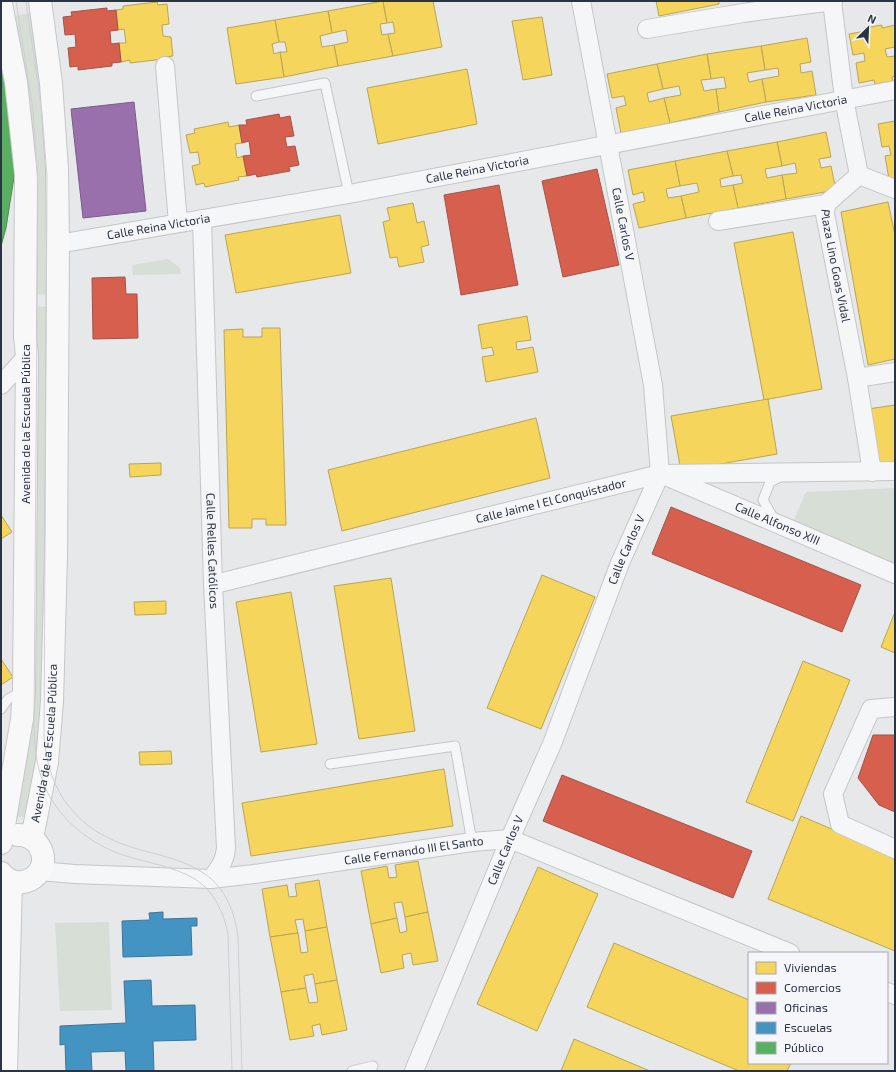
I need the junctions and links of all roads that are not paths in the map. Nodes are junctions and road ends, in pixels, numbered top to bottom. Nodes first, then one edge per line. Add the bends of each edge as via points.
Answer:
1 (40, 1) edge
2 (581, 1) edge
3 (832, 1) edge
4 (1, 4) edge
5 (742, 7) edge
6 (646, 29) dead end
7 (165, 66) dead end
8 (895, 90) edge
9 (256, 96) dead end
10 (844, 99) junction
11 (608, 144) junction
12 (859, 175) junction
13 (895, 189) edge
14 (349, 194) junction
15 (826, 204) junction
16 (202, 219) junction
17 (718, 221) dead end
18 (178, 223) junction
19 (58, 244) junction
20 (27, 356) junction
21 (895, 372) edge
22 (857, 378) junction
23 (1, 384) edge
24 (895, 471) edge
25 (872, 472) junction
26 (789, 473) junction
27 (660, 474) junction
28 (775, 522) junction
29 (895, 574) edge
30 (213, 584) junction
31 (24, 690) junction
32 (895, 707) edge
33 (1, 709) edge
34 (330, 764) dead end
35 (32, 838) junction
36 (510, 839) junction
37 (472, 842) junction
38 (1, 844) edge
39 (895, 849) edge
40 (40, 871) junction
41 (6, 877) edge
42 (211, 879) junction
43 (788, 952) edge
44 (416, 1070) edge
45 (6, 1071) edge
46 (352, 1071) edge
47 (371, 1071) edge

1 - 19 street, Avenida de la Escuela Pública via 51,83 57,169
2 - 11 street, Calle Carlos V
3 - 5 street
3 - 10 street
4 - 20 street, Avenida de la Escuela Pública via 16,82 26,175
5 - 6 street
7 - 18 street
8 - 10 street, Calle Reina Victoria
9 - 14 lane via 325,83
10 - 11 street, Calle Reina Victoria
10 - 12 street
11 - 14 street, Calle Reina Victoria
11 - 27 street, Calle Carlos V via 653,385
12 - 13 street
12 - 15 street, Plaza Lino Goas Vidal
14 - 16 street, Calle Reina Victoria
15 - 17 street
15 - 22 street, Plaza Lino Goas Vidal via 825,214
16 - 18 street, Calle Reina Victoria
16 - 30 street, Calle Relles Católicos
18 - 19 street, Calle Reina Victoria
19 - 35 street, Avenida de la Escuela Pública via 56,556 52,702 47,762
20 - 23 street
20 - 31 street, Avenida de la Escuela Pública
21 - 22 street
22 - 25 street, Plaza Lino Goas Vidal
24 - 25 street, Calle Jaime I El Conquistador
25 - 26 street, Calle Jaime I El Conquistador
26 - 27 street, Calle Jaime I El Conquistador
26 - 28 lane via 770,482 763,500
27 - 28 street, Calle Alfonso XIII
27 - 30 street, Calle Jaime I El Conquistador
27 - 36 street, Calle Carlos V via 620,563 552,744
28 - 29 street, Calle Alfonso XIII
30 - 42 street, Calle Relles Católicos via 226,856
31 - 33 lane via 8,699
31 - 38 street, Avenida de la Escuela Pública via 22,719
32 - 39 street via 871,709 833,794 840,824
34 - 37 lane via 455,746
35 - 38 street via 16,835
35 - 40 street via 42,850
36 - 37 street, Calle Fernando III El Santo
36 - 43 street, Calle Fernando III El Santo
36 - 44 street, Calle Carlos V
37 - 42 street, Calle Fernando III El Santo
40 - 41 street via 27,881 19,882
40 - 42 street, Calle Fernando III El Santo
41 - 45 street
46 - 47 lane via 373,1066

